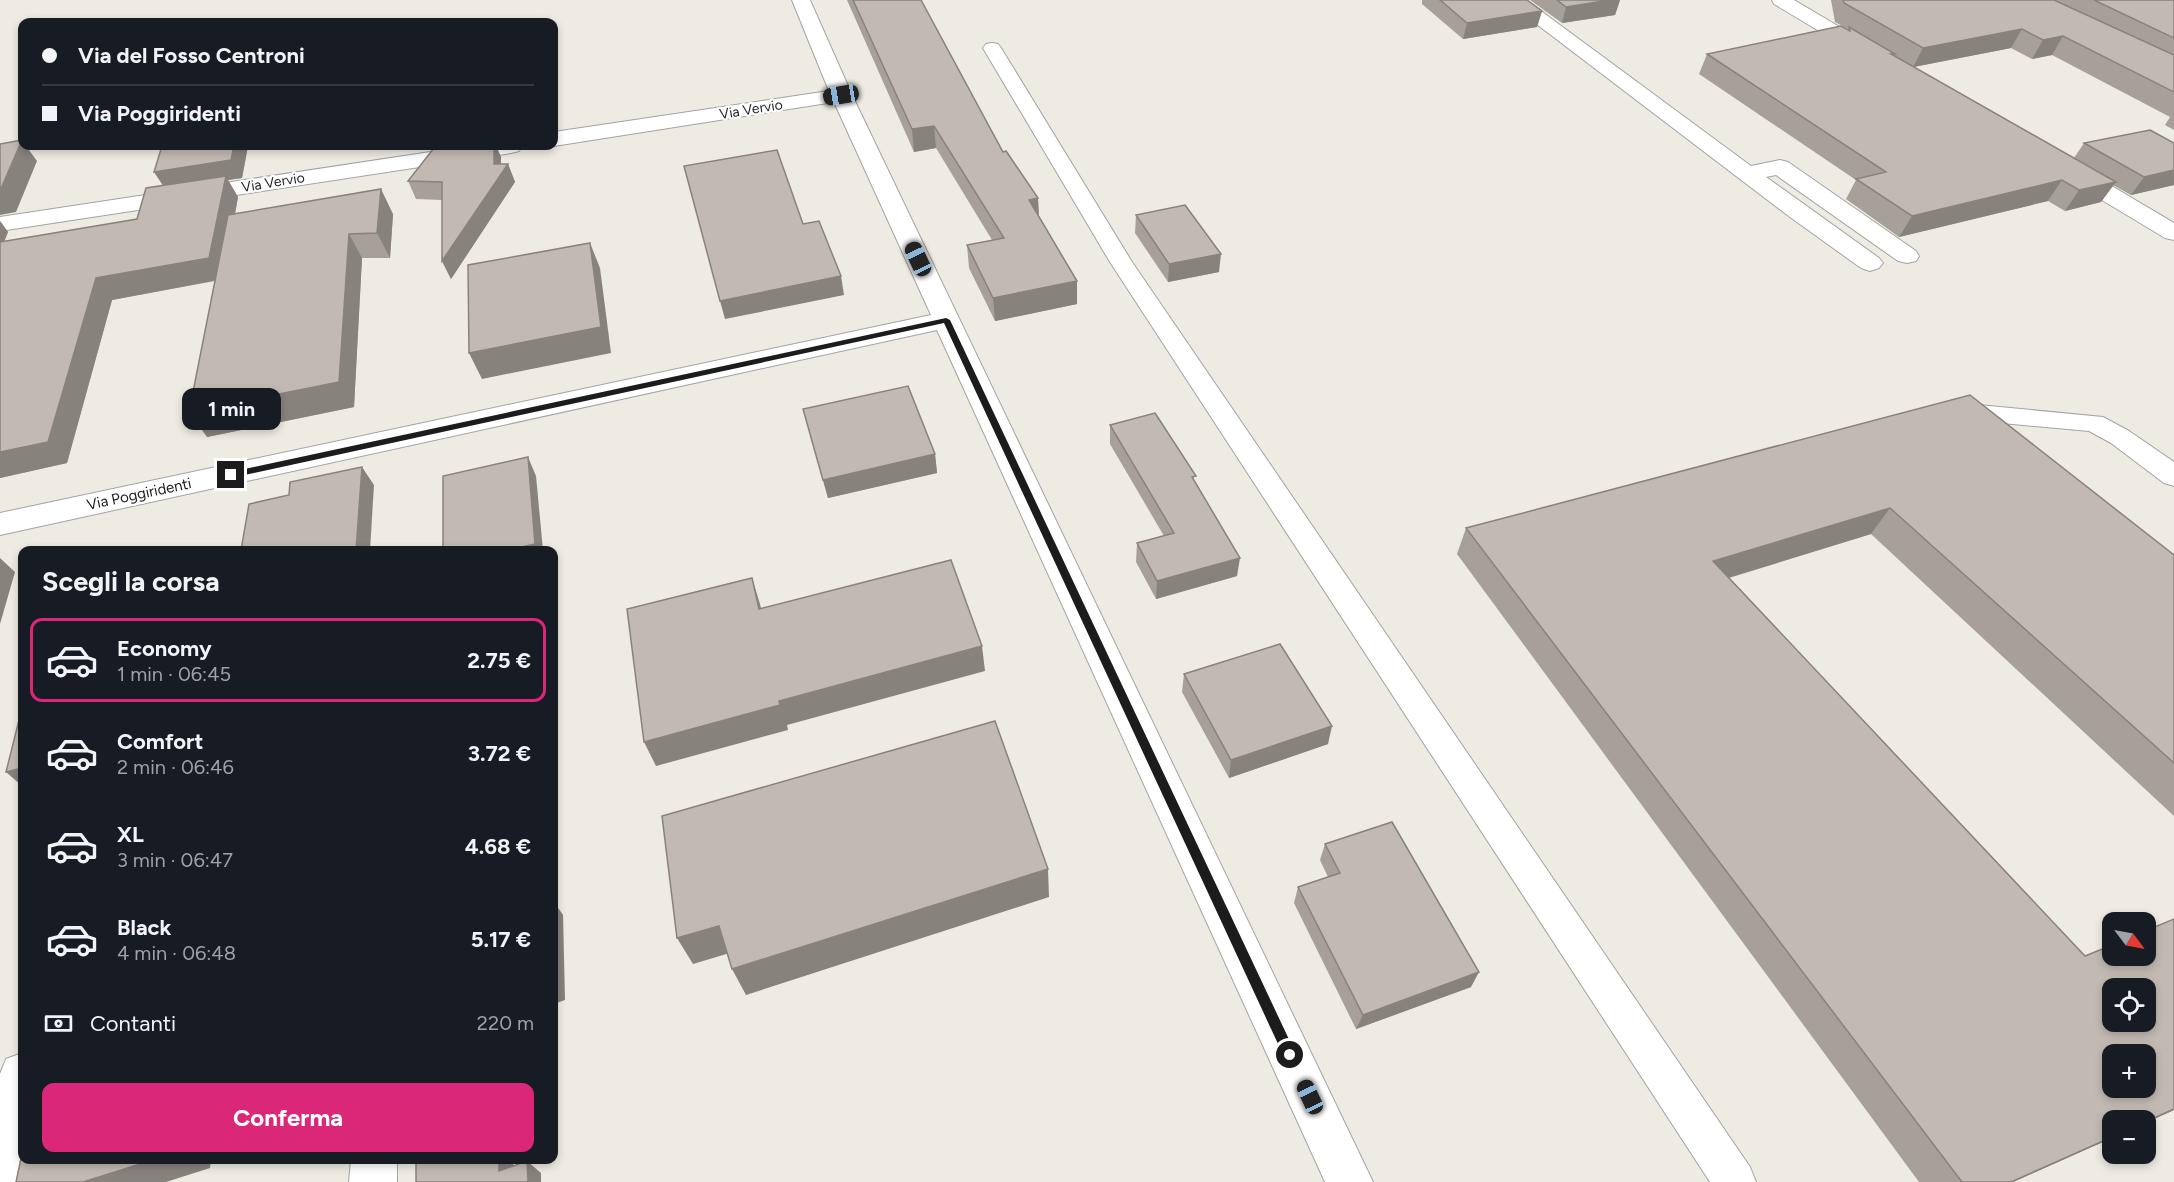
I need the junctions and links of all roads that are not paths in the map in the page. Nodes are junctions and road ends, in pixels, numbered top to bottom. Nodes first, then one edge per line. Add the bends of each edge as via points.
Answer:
1 (801, 0) edge
2 (1514, 0) edge
3 (1781, 0) edge
4 (992, 48) dead end
5 (1881, 60) edge
6 (841, 95) junction
7 (558, 138) edge
8 (485, 150) edge
9 (2053, 161) edge
10 (1748, 174) junction
11 (0, 224) edge
12 (2174, 233) edge
13 (1907, 256) dead end
14 (1870, 262) dead end
15 (946, 320) junction
16 (1979, 414) edge
17 (2174, 476) edge
18 (0, 524) edge
19 (18, 1094) edge
20 (374, 1164) edge
21 (0, 1177) edge
22 (373, 1182) edge
23 (1349, 1182) edge
24 (1735, 1182) edge

1 - 6 street
2 - 10 street
3 - 5 street
4 - 24 lane via 1121,262
6 - 7 street, Via Vervio
6 - 15 street
8 - 11 street, Via Vervio
9 - 12 street
10 - 13 street via 1780,167
10 - 14 street
15 - 18 street, Via Poggiridenti
15 - 23 street
16 - 17 lane via 2094,423 2112,431
19 - 21 street
20 - 22 street

